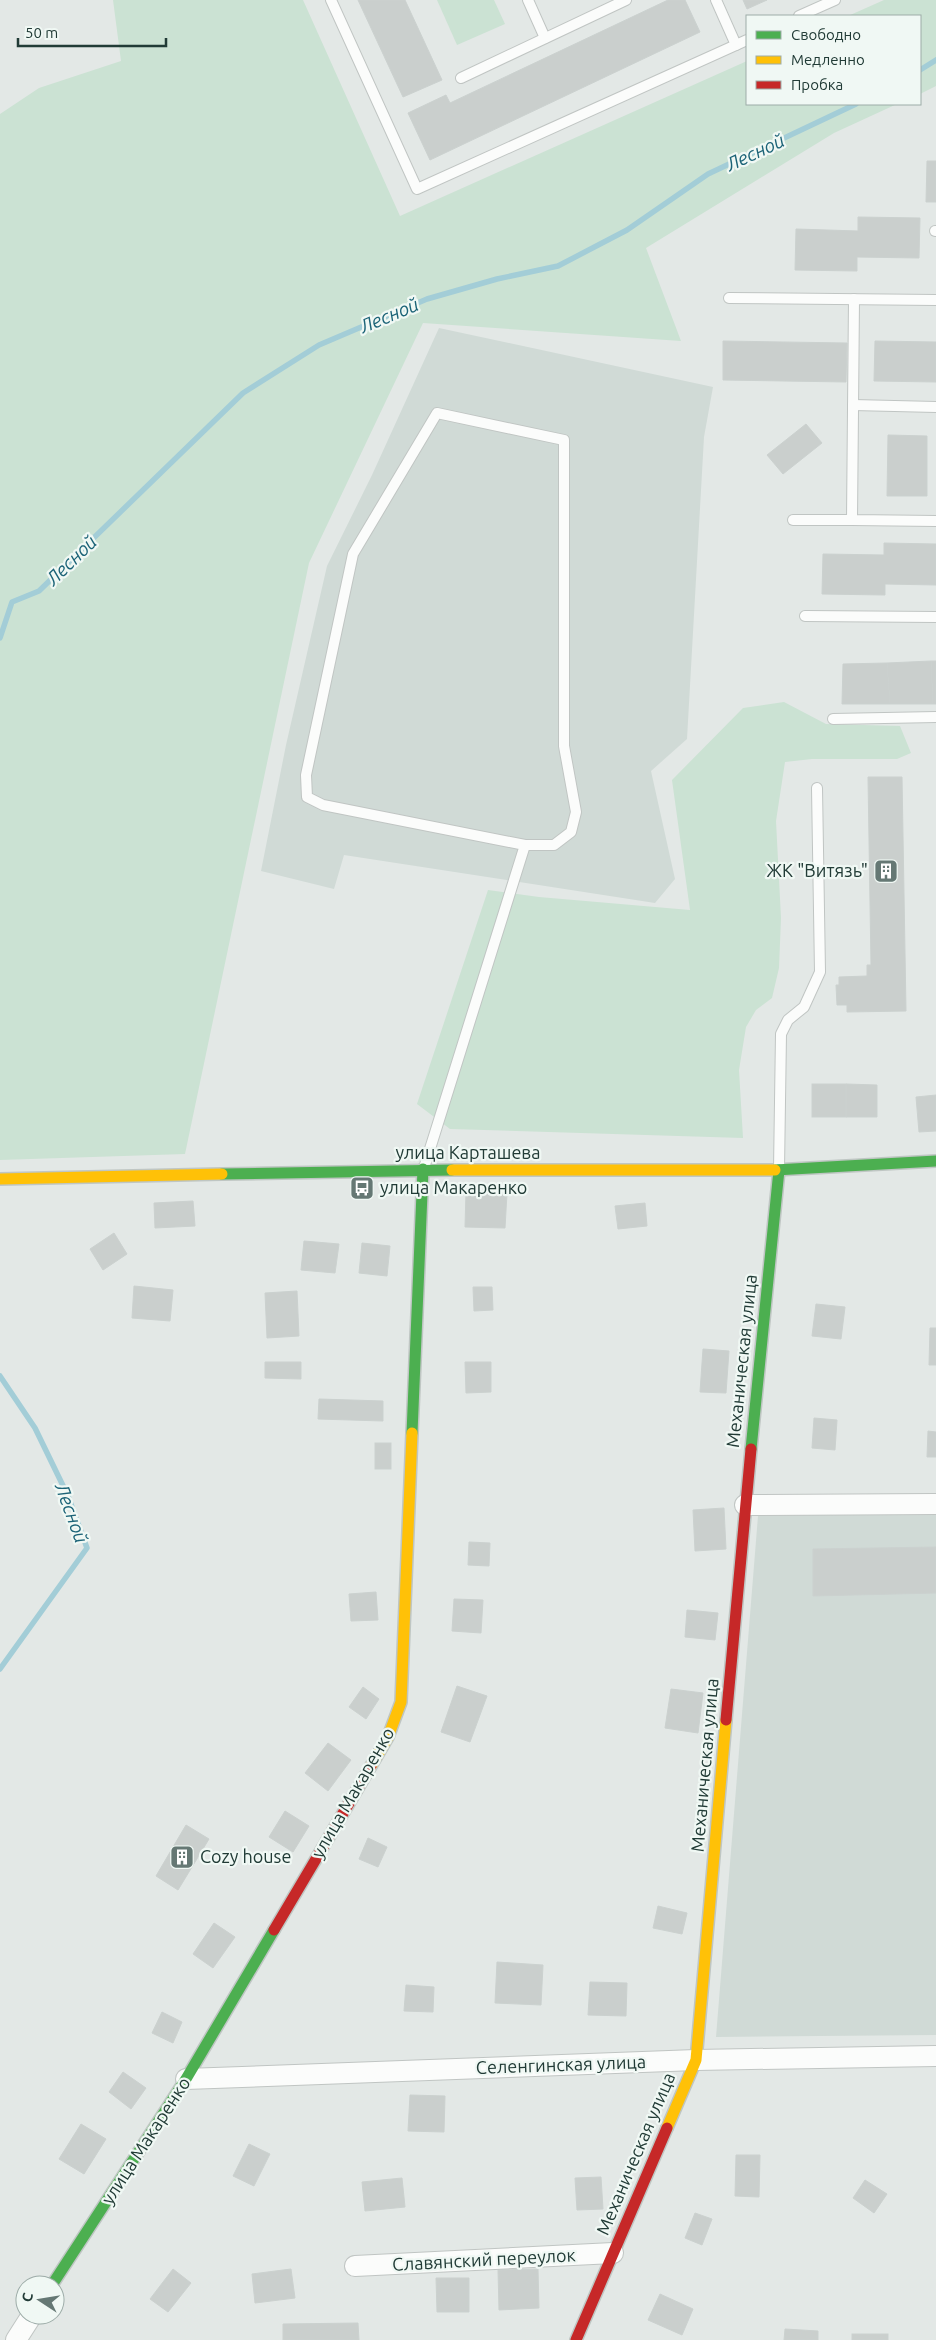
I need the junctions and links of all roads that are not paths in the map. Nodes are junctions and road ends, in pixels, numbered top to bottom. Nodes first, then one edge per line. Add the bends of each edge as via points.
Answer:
1 (331, 0) edge
2 (528, 0) edge
3 (626, 0) edge
4 (716, 0) edge
5 (835, 0) edge
6 (801, 15) edge
7 (545, 38) junction
8 (746, 40) edge
9 (736, 45) junction
10 (461, 78) dead end
11 (729, 298) dead end
12 (854, 299) junction
13 (936, 300) edge
14 (853, 405) junction
15 (936, 407) edge
16 (793, 520) dead end
17 (852, 520) junction
18 (936, 521) edge
19 (805, 616) dead end
20 (936, 618) edge
21 (936, 717) edge
22 (833, 719) dead end
23 (817, 788) dead end
24 (525, 845) junction
25 (936, 1161) edge
26 (423, 1169) junction
27 (779, 1170) junction
28 (0, 1179) edge
29 (936, 1504) edge
30 (745, 1506) junction
31 (936, 2056) edge
32 (696, 2060) junction
33 (186, 2079) junction
34 (613, 2253) junction
35 (355, 2266) dead end
36 (59, 2275) edge
37 (26, 2325) edge
38 (16, 2340) edge
39 (576, 2340) edge

1 - 9 lane via 417,189
2 - 7 lane
3 - 7 lane
4 - 9 lane
5 - 6 lane
7 - 10 lane
8 - 9 lane
11 - 12 lane
12 - 13 lane
12 - 14 lane
14 - 15 lane
14 - 17 lane
16 - 17 lane
17 - 18 lane
19 - 20 lane
21 - 22 lane
23 - 27 lane via 820,972 804,1007 788,1020 781,1034
24 - 24 lane via 554,845 571,832 576,812 564,746 564,440 437,413 353,554 306,775 307,797 323,805
24 - 26 lane
25 - 27 street, улица Карташева
26 - 27 street, улица Карташева
26 - 28 street, улица Карташева
26 - 33 street, улица Макаренко via 401,1702 388,1736
27 - 30 street, Механическая улица
29 - 30 street
30 - 32 street, Механическая улица
31 - 32 street, Селенгинская улица
32 - 33 street, Селенгинская улица
32 - 34 street, Механическая улица
33 - 36 street, улица Макаренко
34 - 35 street, Славянский переулок
34 - 39 street, Механическая улица
37 - 38 street

